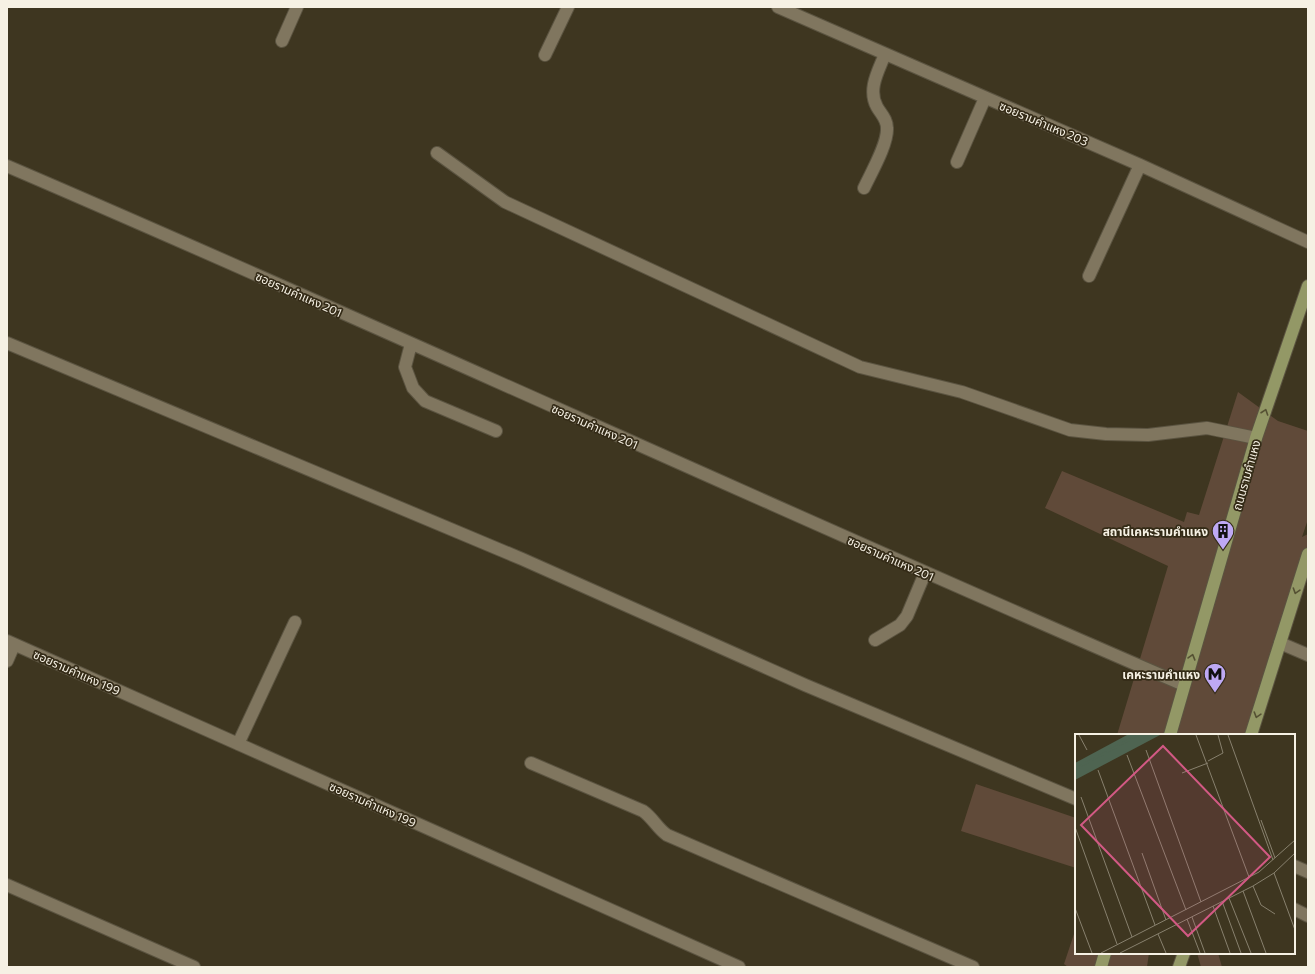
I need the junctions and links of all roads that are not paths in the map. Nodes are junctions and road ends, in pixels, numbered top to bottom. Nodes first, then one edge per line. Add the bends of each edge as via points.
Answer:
1 (297, 7) edge
2 (568, 7) edge
3 (778, 7) edge
4 (282, 41) dead end
5 (885, 54) junction
6 (545, 55) dead end
7 (985, 98) junction
8 (438, 153) dead end
9 (957, 162) dead end
10 (1140, 165) junction
11 (7, 166) edge
12 (864, 188) dead end
13 (1308, 242) edge
14 (1089, 276) dead end
15 (1308, 286) edge
16 (7, 343) edge
17 (411, 344) junction
18 (496, 431) dead end
19 (1256, 438) junction
20 (1308, 555) edge
21 (925, 573) junction
22 (295, 622) dead end
23 (875, 640) dead end
24 (1280, 642) junction
25 (11, 643) edge
26 (1308, 655) edge
27 (7, 661) edge
28 (1184, 685) junction
29 (1170, 734) edge
30 (1251, 734) edge
31 (238, 744) junction
32 (530, 763) dead end
33 (1075, 799) edge
34 (1295, 866) edge
35 (1308, 872) edge
36 (7, 885) edge
37 (1295, 910) edge
38 (1308, 916) edge
39 (1105, 954) edge
40 (1184, 954) edge
41 (194, 967) edge
42 (739, 967) edge
43 (973, 967) edge
44 (1101, 967) edge
45 (1179, 967) edge

1 - 4 street
2 - 6 street
3 - 5 street, ซอยรามคำแหง 203
5 - 7 street, ซอยรามคำแหง 203
5 - 12 street via 874,82 873,96 887,128 885,140
7 - 9 street
7 - 10 street, ซอยรามคำแหง 203
8 - 19 street via 505,202 860,368 962,392 1070,430 1148,435 1207,428
10 - 13 street, ซอยรามคำแหง 203
10 - 14 street
11 - 17 street, ซอยรามคำแหง 201
19 -> 15 main road, ถนนรามคำแหง
16 - 33 street via 514,556 805,685
17 - 18 street via 405,367 413,388 425,401
17 - 21 street, ซอยรามคำแหง 201
28 -> 19 main road, ถนนรามคำแหง
20 -> 24 main road
21 - 23 street via 907,616 900,625
21 - 28 street, ซอยรามคำแหง 201
22 - 31 street
24 - 26 street
24 -> 30 main road
25 - 27 street
25 - 31 street, ซอยรามคำแหง 199
28 - 29 main road, ถนนรามคำแหง
31 - 42 street, ซอยรามคำแหง 199
32 - 43 street via 643,811 667,835
34 - 35 street
36 - 41 street
37 - 38 street
39 - 44 main road
40 - 45 main road

